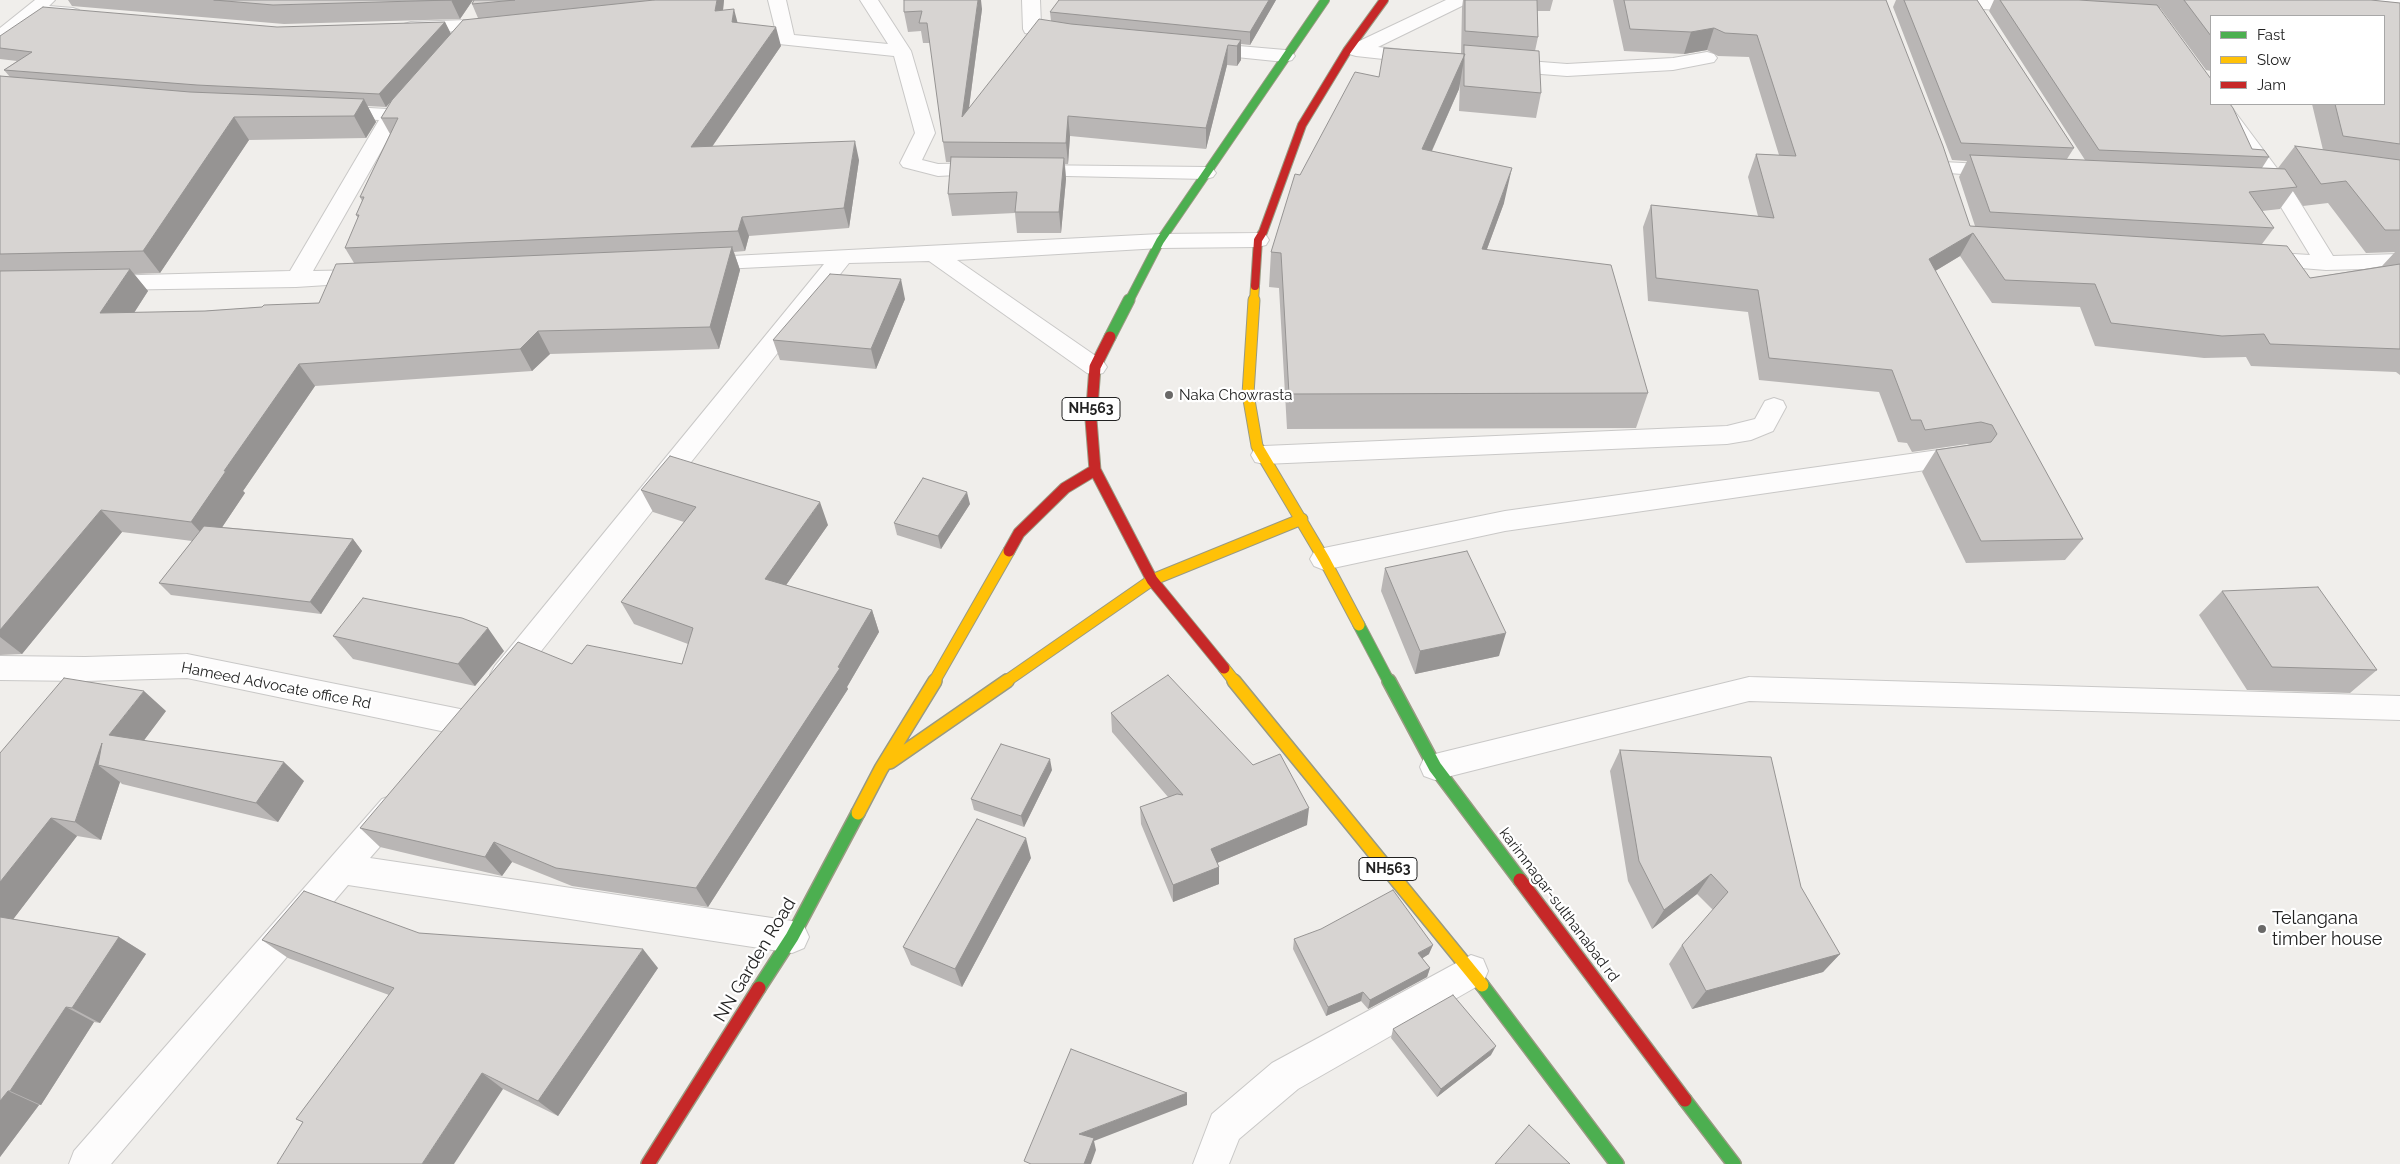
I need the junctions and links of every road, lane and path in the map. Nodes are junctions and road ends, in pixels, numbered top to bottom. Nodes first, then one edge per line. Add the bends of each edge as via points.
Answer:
1 (777, 0) edge
2 (869, 0) edge
3 (1031, 0) edge
4 (1325, 0) edge
5 (1384, 0) edge
6 (1460, 0) edge
7 (1922, 0) edge
8 (2377, 0) edge
9 (2400, 4) edge
10 (38, 5) edge
11 (479, 6) dead end
12 (2049, 8) edge
13 (90, 15) edge
14 (390, 29) edge
15 (0, 36) edge
16 (1083, 37) edge
17 (1189, 47) edge
18 (902, 51) junction
19 (1352, 51) junction
20 (1285, 56) junction
21 (1435, 58) edge
22 (1706, 58) dead end
23 (1484, 64) edge
24 (417, 88) edge
25 (2220, 105) edge
26 (314, 111) edge
27 (392, 115) junction
28 (2257, 156) junction
29 (2286, 161) dead end
30 (1942, 168) edge
31 (2022, 172) edge
32 (1206, 173) junction
33 (2248, 182) edge
34 (2277, 183) junction
35 (1258, 240) junction
36 (1160, 241) junction
37 (934, 254) junction
38 (842, 256) junction
39 (2236, 258) edge
40 (2400, 261) edge
41 (683, 263) edge
42 (2326, 263) junction
43 (385, 276) edge
44 (296, 280) junction
45 (79, 284) edge
46 (1095, 367) junction
47 (1774, 407) dead end
48 (1264, 455) junction
49 (1967, 455) edge
50 (1095, 470) junction
51 (1302, 519) junction
52 (1324, 559) junction
53 (1152, 580) junction
54 (0, 668) edge
55 (85, 670) junction
56 (67, 693) edge
57 (479, 707) junction
58 (2400, 708) edge
59 (447, 745) edge
60 (1435, 767) junction
61 (881, 768) junction
62 (410, 789) edge
63 (342, 870) junction
64 (792, 937) junction
65 (1471, 971) junction
66 (87, 1164) edge
67 (648, 1164) edge
68 (1211, 1164) edge
69 (1617, 1164) edge
70 (1734, 1164) edge

1 - 18 street via 786,40
2 - 18 street
3 - 16 street via 1032,29
4 - 20 main road, NH563
5 - 19 main road
6 - 19 street
7 - 12 street via 1977,11
8 - 9 street
10 - 13 street
10 - 15 street
11 - 14 street via 467,34
17 - 20 street
18 - 32 street via 925,133 910,163 938,170
19 - 21 street
19 - 35 main road via 1302,125
20 - 32 main road, NH563
22 - 23 street via 1673,64 1567,70
24 - 27 street
25 - 28 street
26 - 27 street
27 - 44 street
28 - 29 street
28 - 34 street
30 - 31 street
32 - 36 main road, NH563
33 - 34 street
34 - 42 street
35 - 36 street
35 - 48 main road, karimnagar-sulthanabad rd via 1248,394 1258,446
36 - 37 street
36 - 46 main road, NH563
37 - 38 street
37 - 46 street
38 - 41 street
38 - 57 street
39 - 42 street
40 - 42 street
43 - 44 street
44 - 45 street
46 - 50 main road, NH563 via 1091,420
47 - 48 street via 1764,425 1727,435
48 - 51 main road, karimnagar-sulthanabad rd
49 - 52 street via 1505,521
50 - 53 main road, NH563
50 - 61 main road, NN Garden Road via 1066,488 1019,533 966,629
51 - 52 main road, karimnagar-sulthanabad rd
51 - 53 main road
52 - 60 main road, karimnagar-sulthanabad rd
53 - 61 main road
53 - 65 main road, NH563
54 - 55 street, Hameed Advocate office Rd
55 - 56 street
55 - 57 street, Hameed Advocate office Rd via 187,666
57 - 59 street
58 - 60 street via 1749,689
60 - 70 main road, karimnagar-sulthanabad rd
61 - 64 main road, NN Garden Road
62 - 63 street
63 - 64 street
63 - 66 street
64 - 67 main road, NN Garden Road
65 - 68 street via 1285,1076 1224,1127
65 - 69 main road, NH563

